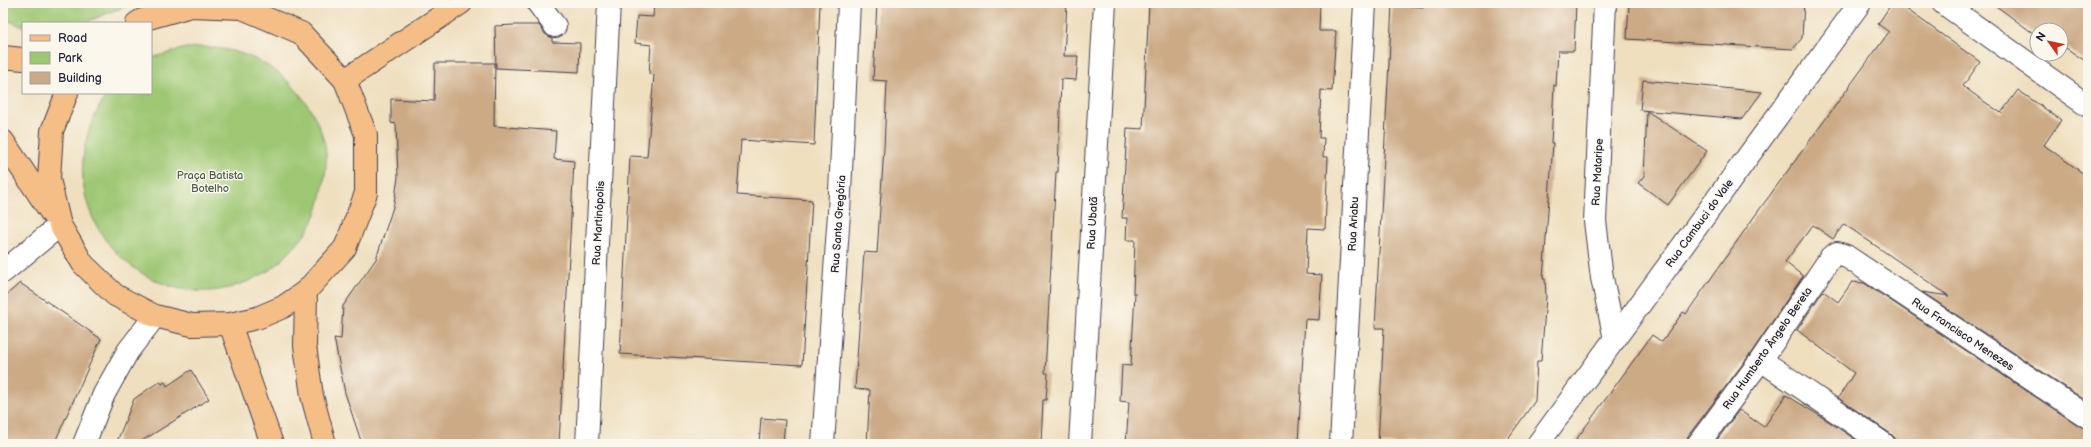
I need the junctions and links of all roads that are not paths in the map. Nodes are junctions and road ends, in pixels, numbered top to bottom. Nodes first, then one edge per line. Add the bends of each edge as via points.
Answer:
1 (461, 3) edge
2 (538, 3) edge
3 (609, 3) edge
4 (849, 3) edge
5 (1106, 3) edge
6 (1365, 3) edge
7 (1605, 3) edge
8 (1860, 3) edge
9 (1943, 3) edge
10 (243, 5) edge
11 (139, 22) edge
12 (555, 26) dead end
13 (3, 57) edge
14 (22, 59) edge
15 (345, 80) junction
16 (67, 94) edge
17 (2088, 106) edge
18 (3, 141) edge
19 (60, 225) junction
20 (1837, 253) joint
21 (3, 272) edge
22 (306, 291) junction
23 (155, 316) junction
24 (230, 324) junction
25 (1615, 339) junction
26 (1761, 360) junction
27 (2088, 417) edge
28 (84, 444) edge
29 (272, 444) edge
30 (325, 444) edge
31 (587, 444) edge
32 (823, 444) edge
33 (1080, 444) edge
34 (1341, 444) edge
35 (1538, 444) edge
36 (1698, 444) edge
37 (1884, 444) edge

1 - 15 main road
2 - 12 street
3 - 31 street, Rua Martinópolis
4 - 32 street, Rua Santa Gregória via 839,212
5 - 33 street, Rua Ubatã
6 - 34 street, Rua Ariabu
7 - 25 street, Rua Mataripe via 1595,221 1602,278
8 - 25 street, Rua Cambuci do Vale
9 - 17 street
10 - 11 main road via 191,6
10 - 15 main road via 301,33
13 - 14 main road
15 - 22 main road via 366,135 366,193 346,248
16 - 19 main road via 52,131 49,179
18 - 19 main road
19 - 21 street
19 - 23 main road via 83,264 109,290
20 - 26 street, Rua Humberto Ângelo Bereta via 1831,257
20 - 27 street, Rua Francisco Menezes via 1853,260
22 - 24 main road via 283,307 257,318
22 - 30 main road via 305,346 312,396
23 - 24 main road via 192,325
23 - 28 street via 128,351 104,394
24 - 29 main road
25 - 35 street, Rua Cambuci do Vale
26 - 36 street, Rua Humberto Ângelo Bereta
26 - 37 street

